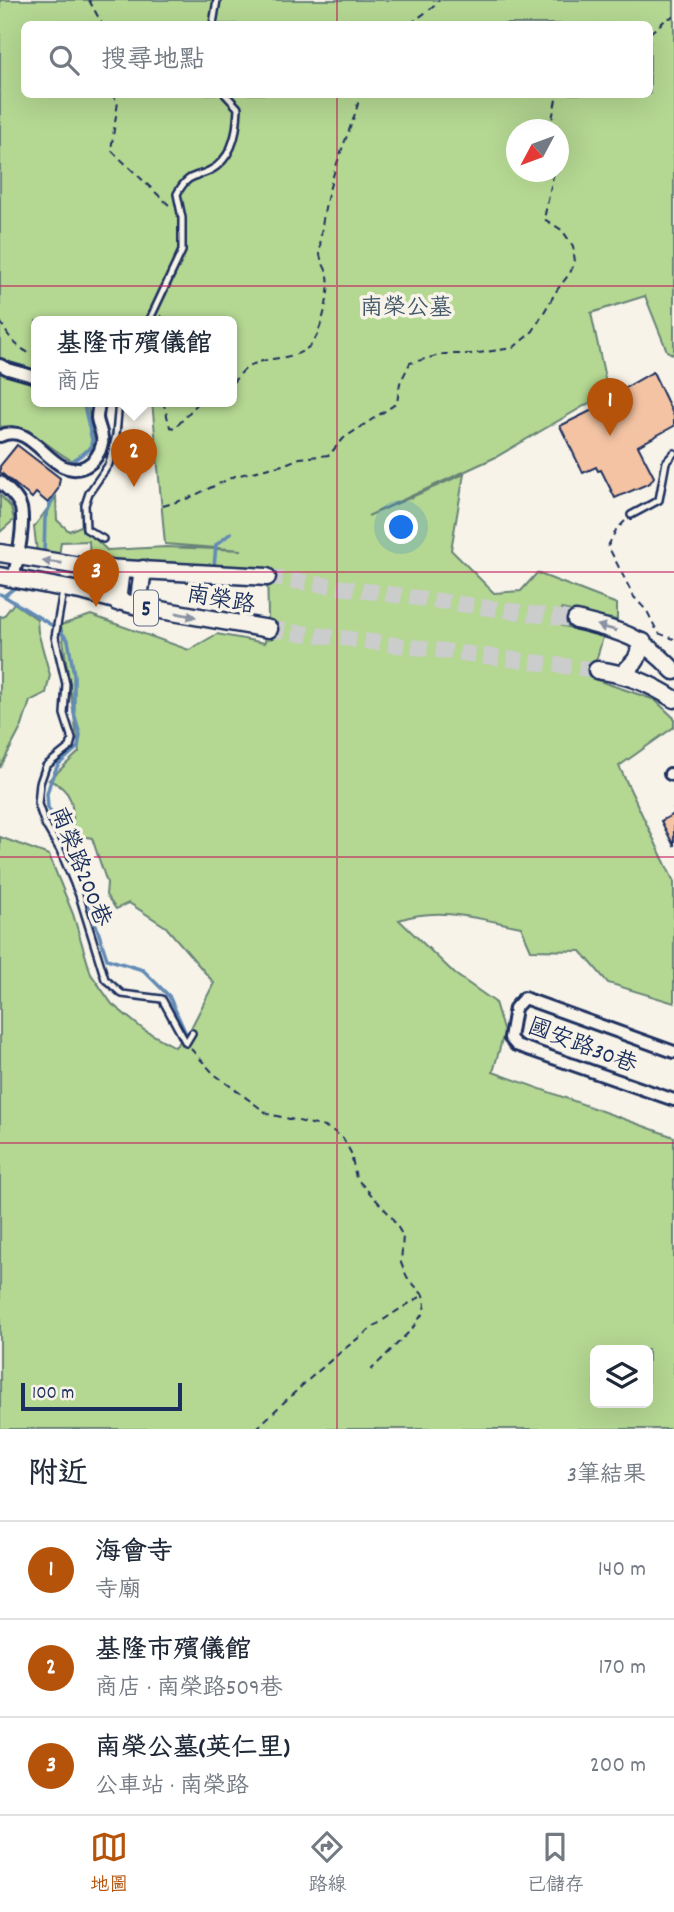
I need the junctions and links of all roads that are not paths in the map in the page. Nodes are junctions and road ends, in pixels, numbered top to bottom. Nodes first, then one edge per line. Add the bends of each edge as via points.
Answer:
1 (217, 0) edge
2 (214, 21) edge
3 (229, 98) edge
4 (151, 316) edge
5 (0, 365) edge
6 (31, 376) edge
7 (98, 407) edge
8 (118, 407) edge
9 (0, 436) edge
10 (674, 453) edge
11 (0, 482) edge
12 (631, 515) road end
13 (103, 539) dead end
14 (0, 553) edge
15 (18, 557) junction
16 (121, 569) junction
17 (143, 569) junction
18 (267, 577) tunnel mouth
19 (6, 578) edge
20 (64, 588) junction
21 (117, 602) junction
22 (138, 606) junction
23 (576, 620) tunnel mouth
24 (269, 629) tunnel mouth
25 (643, 642) junction
26 (669, 665) edge
27 (597, 670) tunnel mouth
28 (623, 674) junction
29 (646, 682) junction
30 (674, 699) edge
31 (192, 1033) dead end
32 (674, 1052) edge
33 (674, 1100) edge

1 - 2 lane
3 - 4 lane via 238,108 237,132 216,166 184,180 177,194 182,251
5 - 6 street
7 - 9 street via 103,442 87,466 67,469 30,440 17,434
8 - 13 lane via 109,464 85,505 86,529
10 - 12 lane via 666,462 659,500
11 - 15 street via 21,509
14 - 15 main road, 南榮路 / 5
16 -> 15 main road, 南榮路 / 5
15 - 19 street
16 - 17 main road, 南榮路 / 5
16 - 21 main road
17 - 18 main road, 南榮路 / 5
17 - 22 main road, 5
19 - 20 main road, 南榮路 / 5
20 - 21 main road, 南榮路 / 5
20 - 31 lane, 南榮路200巷 via 55,638 66,684 64,713 72,739 70,747 46,766 38,804 79,895 105,979 122,994 162,999 185,1040
21 - 22 main road, 南榮路 / 5
22 -> 24 main road, 南榮路 / 5
25 -> 23 main road
25 - 26 main road
25 - 28 main road via 636,660
26 - 29 main road via 653,668
27 - 28 main road
28 - 29 main road
29 - 30 main road
32 - 33 street, 國安路30巷 via 524,999 514,1007 510,1038 516,1045

